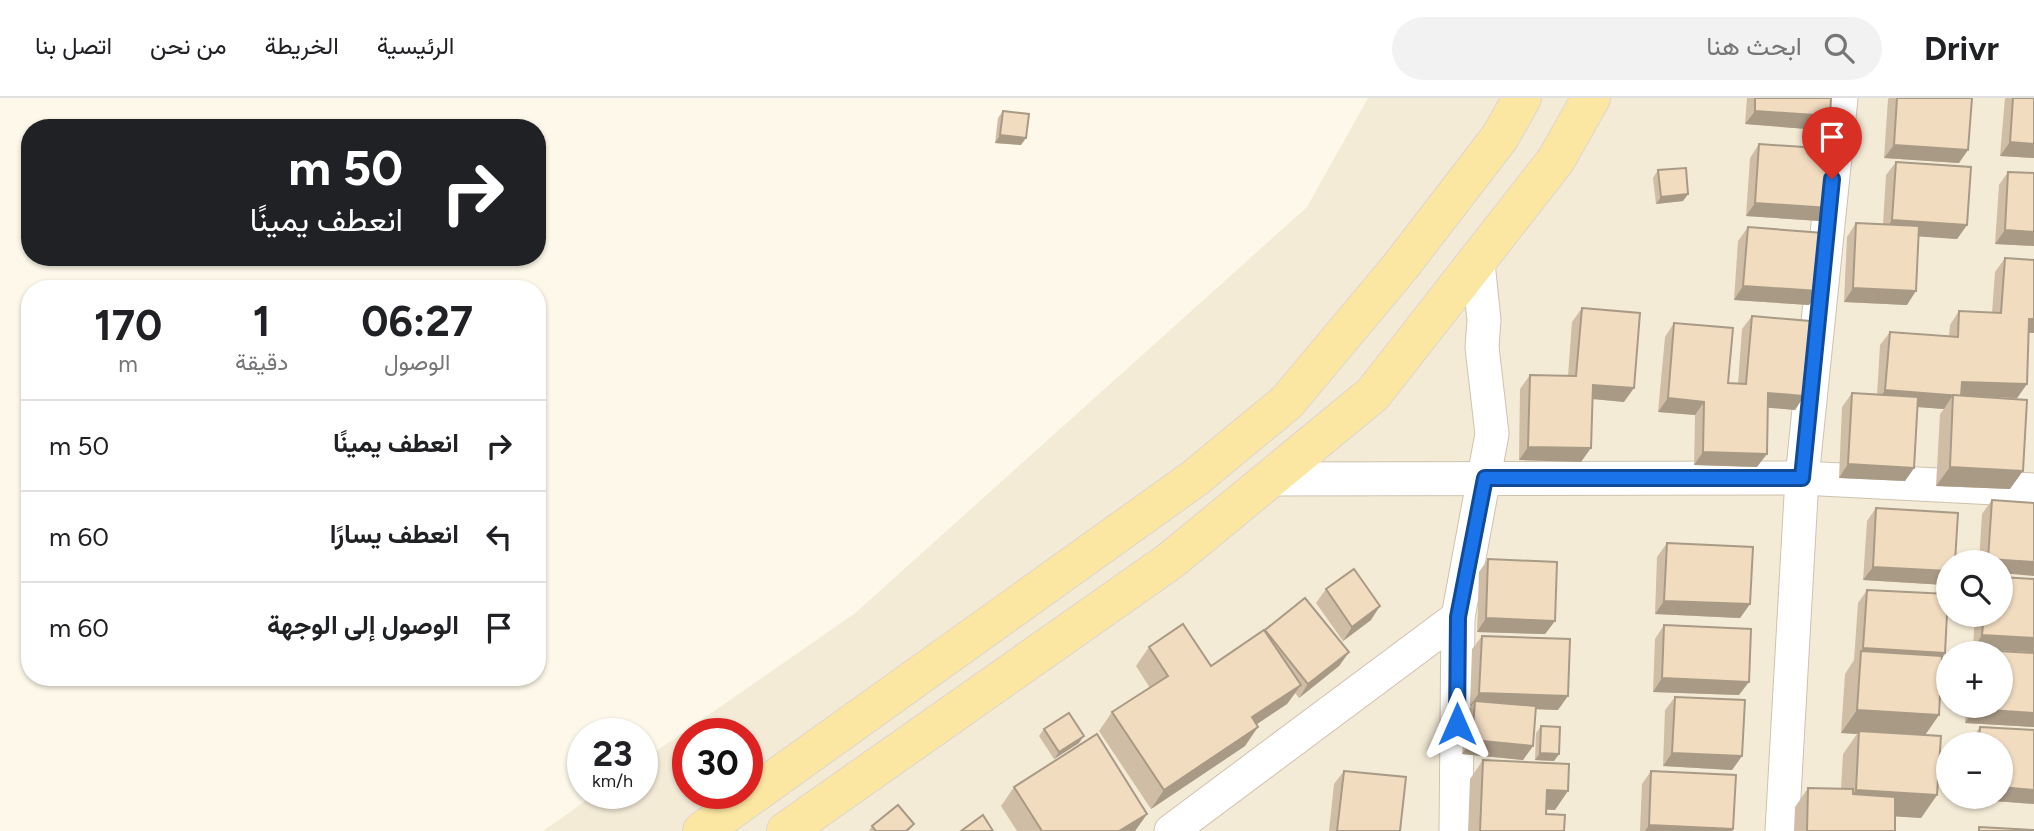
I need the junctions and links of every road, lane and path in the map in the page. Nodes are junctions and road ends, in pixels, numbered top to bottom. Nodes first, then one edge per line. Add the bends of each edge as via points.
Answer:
1 (1522, 98) edge
2 (1591, 98) edge
3 (1841, 98) edge
4 (1478, 263) junction
5 (1485, 478) junction
6 (1802, 478) junction
7 (1269, 479) junction
8 (2034, 490) edge
9 (1458, 617) junction
10 (702, 831) edge
11 (786, 831) edge
12 (1171, 831) edge
13 (1456, 831) edge
14 (1782, 831) edge

1 - 10 main road via 1500,136 1400,267 1287,402 1195,478
2 - 4 main road via 1556,160
3 - 6 street
4 - 5 street via 1492,434
4 - 7 main road via 1373,394
5 - 6 street
5 - 7 street
5 - 9 street
6 - 8 street
6 - 14 street
7 - 11 main road via 1170,561
9 - 12 street
9 - 13 street

